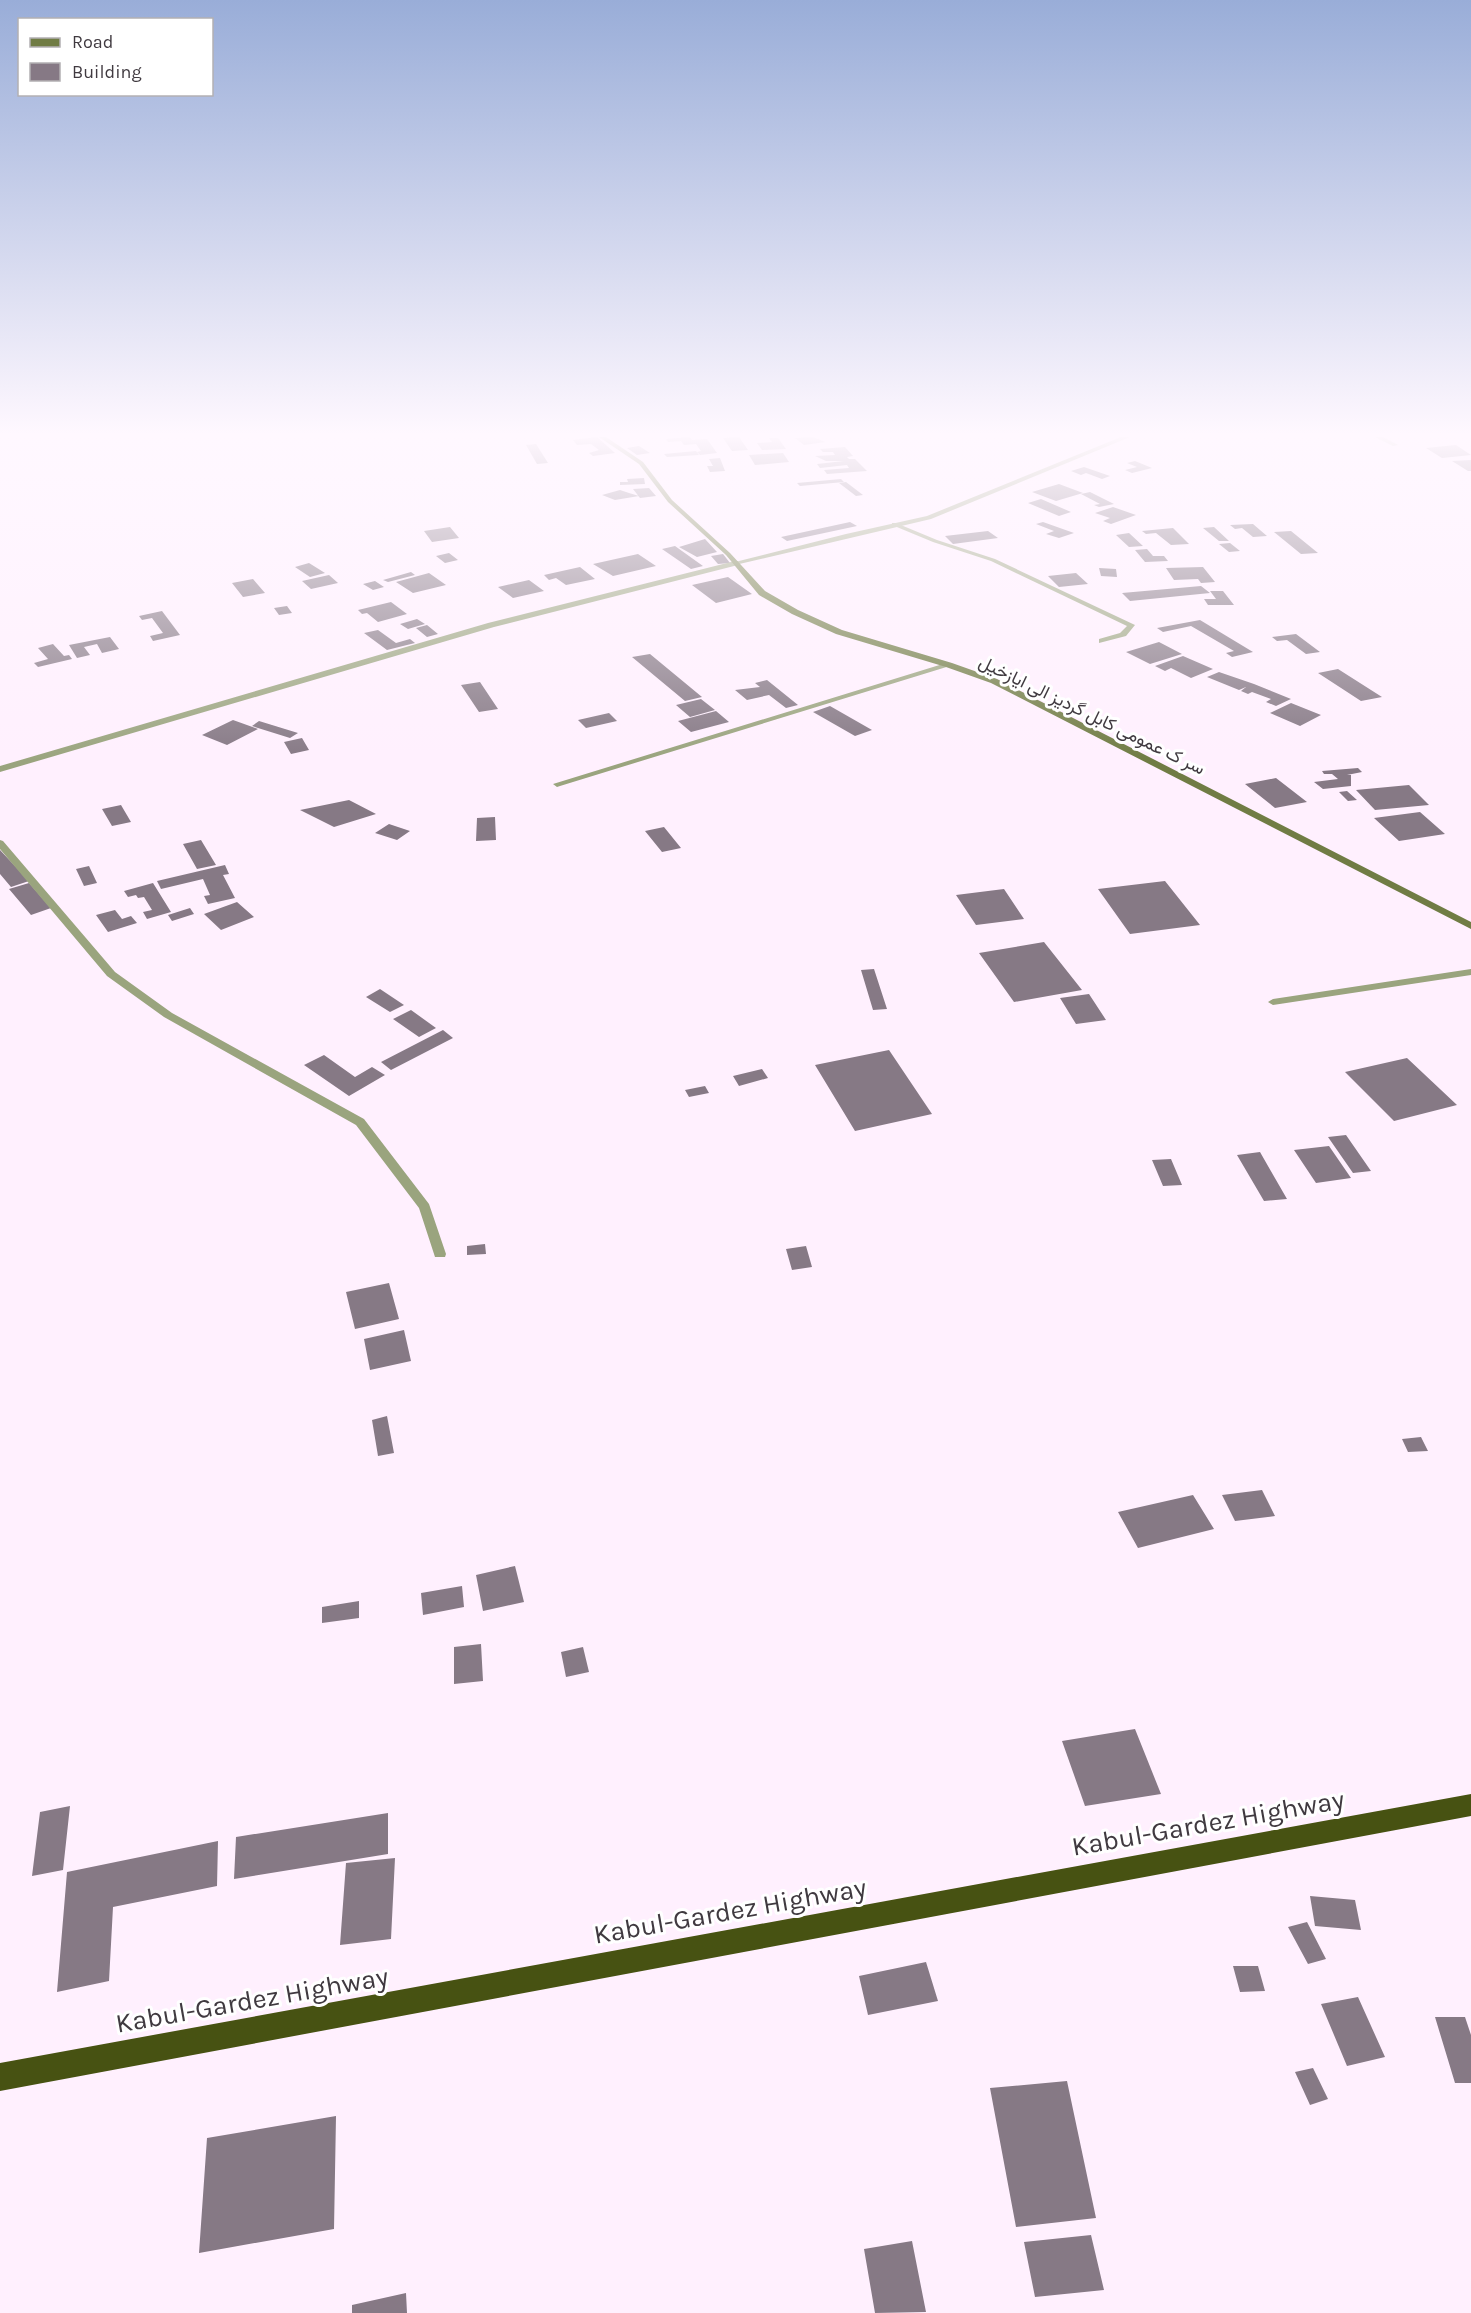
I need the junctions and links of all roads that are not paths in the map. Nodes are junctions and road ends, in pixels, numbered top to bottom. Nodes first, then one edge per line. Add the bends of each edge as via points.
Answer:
1 (715, 545) edge
2 (811, 545) edge
3 (946, 545) edge
4 (735, 564) junction
5 (1102, 641) dead end
6 (949, 665) junction
7 (0, 769) edge
8 (558, 784) dead end
9 (0, 843) edge
10 (1471, 926) edge
11 (1471, 972) edge
12 (1273, 1002) dead end
13 (440, 1254) dead end
14 (1471, 1805) edge
15 (0, 2077) edge

1 - 4 main road, سر ک عمومی کابل گردیز الی ایازخیل
2 - 4 street
3 - 5 street via 993,560 1131,625 1120,637
4 - 6 main road, سر ک عمومی کابل گردیز الی ایازخیل via 762,593 795,612 838,632
4 - 7 street via 491,624
6 - 8 street
6 - 10 main road, سر ک عمومی کابل گردیز الی ایازخیل via 994,681
9 - 13 street via 111,974 168,1016 360,1122 425,1207
11 - 12 street
14 - 15 highway, Kabul-Gardez Highway

